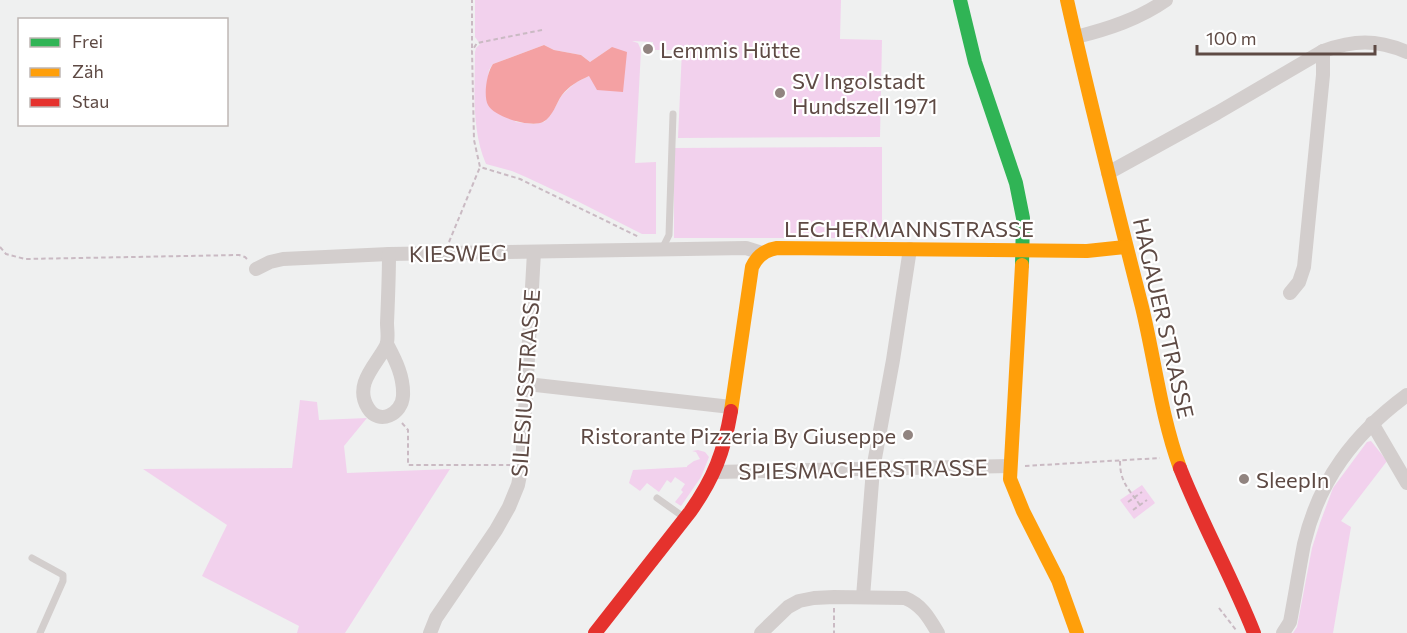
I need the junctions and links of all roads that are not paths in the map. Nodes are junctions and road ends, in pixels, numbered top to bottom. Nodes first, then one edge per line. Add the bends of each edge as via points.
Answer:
1 (960, 0) edge
2 (1067, 0) edge
3 (1166, 0) edge
4 (1076, 37) junction
5 (1323, 51) junction
6 (1407, 52) edge
7 (673, 114) dead end
8 (1108, 173) junction
9 (1125, 247) junction
10 (658, 249) junction
11 (910, 249) junction
12 (1023, 250) junction
13 (534, 252) junction
14 (762, 253) junction
15 (389, 254) junction
16 (256, 269) road end
17 (1290, 293) dead end
18 (387, 344) junction
19 (527, 384) junction
20 (1407, 395) edge
21 (731, 406) junction
22 (1372, 423) junction
23 (1010, 466) junction
24 (873, 469) junction
25 (715, 472) junction
26 (1407, 483) edge
27 (657, 498) dead end
28 (685, 518) junction
29 (32, 558) dead end
30 (863, 597) junction
31 (766, 630) edge
32 (40, 633) edge
33 (430, 633) edge
34 (595, 633) edge
35 (938, 633) edge
36 (1077, 633) edge
37 (1254, 633) edge
38 (1283, 633) edge

1 - 12 street via 975,62 1016,183 1023,218
2 - 4 street, HAGAUER STRASSE
3 - 4 street via 1124,23
4 - 8 street, HAGAUER STRASSE
5 - 6 street via 1374,42
5 - 8 street
5 - 17 street via 1304,267
7 - 10 lane via 669,235
8 - 9 street, HAGAUER STRASSE
9 - 12 street, LECHERMANNSTRASSE
9 - 37 street, HAGAUER STRASSE via 1176,457
10 - 13 street, KIESWEG
10 - 14 street, KIESWEG via 746,248
11 - 12 street, LECHERMANNSTRASSE
11 - 14 street, LECHERMANNSTRASSE via 777,248
11 - 24 street
12 - 23 street
13 - 15 street, KIESWEG
13 - 19 street, SILESIUSSTRASSE
14 - 21 street, LECHERMANNSTRASSE via 752,267
15 - 16 street, KIESWEG via 283,259
15 - 18 street
18 - 18 street via 365,384 366,405 379,416 394,414 403,398 396,361
19 - 21 street
19 - 33 street, SILESIUSSTRASSE via 519,485 496,530 436,618
20 - 22 street
21 - 25 street, LECHERMANNSTRASSE
22 - 26 street
22 - 38 street via 1326,483 1312,518 1290,622
23 - 24 street, SPIESMACHERSTRASSE
23 - 36 street via 1014,493 1050,564
24 - 25 street, SPIESMACHERSTRASSE
24 - 30 street
25 - 28 street, LECHERMANNSTRASSE
27 - 28 lane
28 - 34 street, LECHERMANNSTRASSE
29 - 32 lane via 63,575
30 - 31 street via 799,601
30 - 35 street via 905,598 914,602

